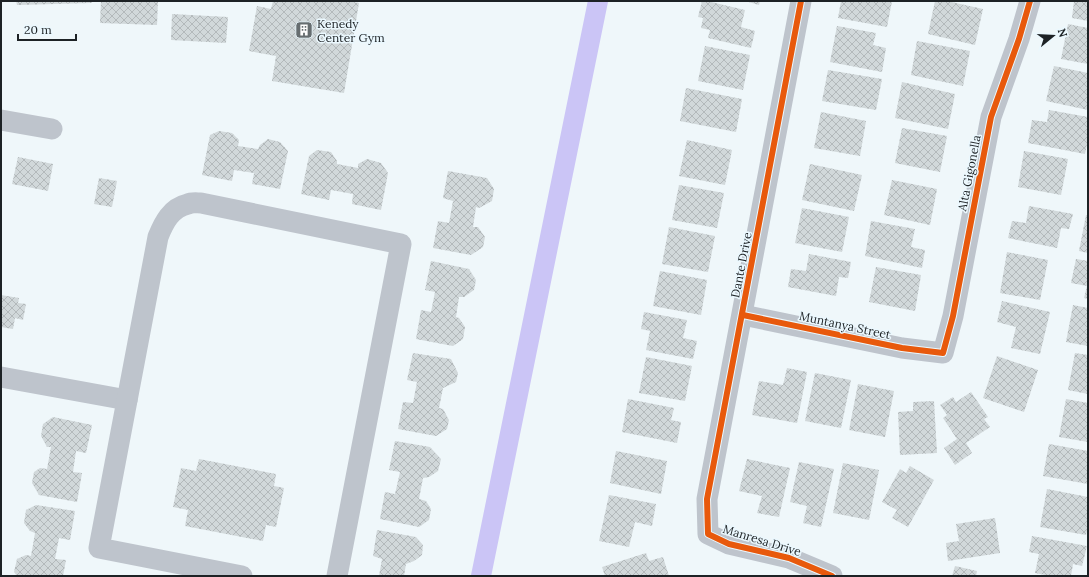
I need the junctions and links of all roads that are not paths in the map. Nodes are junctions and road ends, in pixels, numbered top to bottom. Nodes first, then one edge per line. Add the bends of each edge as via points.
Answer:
1 (801, 1) edge
2 (1030, 1) edge
3 (1, 120) edge
4 (52, 129) dead end
5 (743, 315) junction
6 (943, 353) joint
7 (1, 377) edge
8 (127, 400) junction
9 (708, 534) joint
10 (242, 576) edge
11 (337, 576) edge
12 (832, 576) edge

1 - 5 street, Dante Drive
2 - 6 street, Alta Gigonella via 991,117 953,316
3 - 4 street
5 - 6 street, Muntanya Street via 902,348
5 - 9 street, Dante Drive via 707,498
7 - 8 street
8 - 10 street via 99,548
8 - 11 street via 158,237 164,222 174,211 187,204 201,203 401,244
9 - 12 street, Manresa Drive via 729,544 789,558

